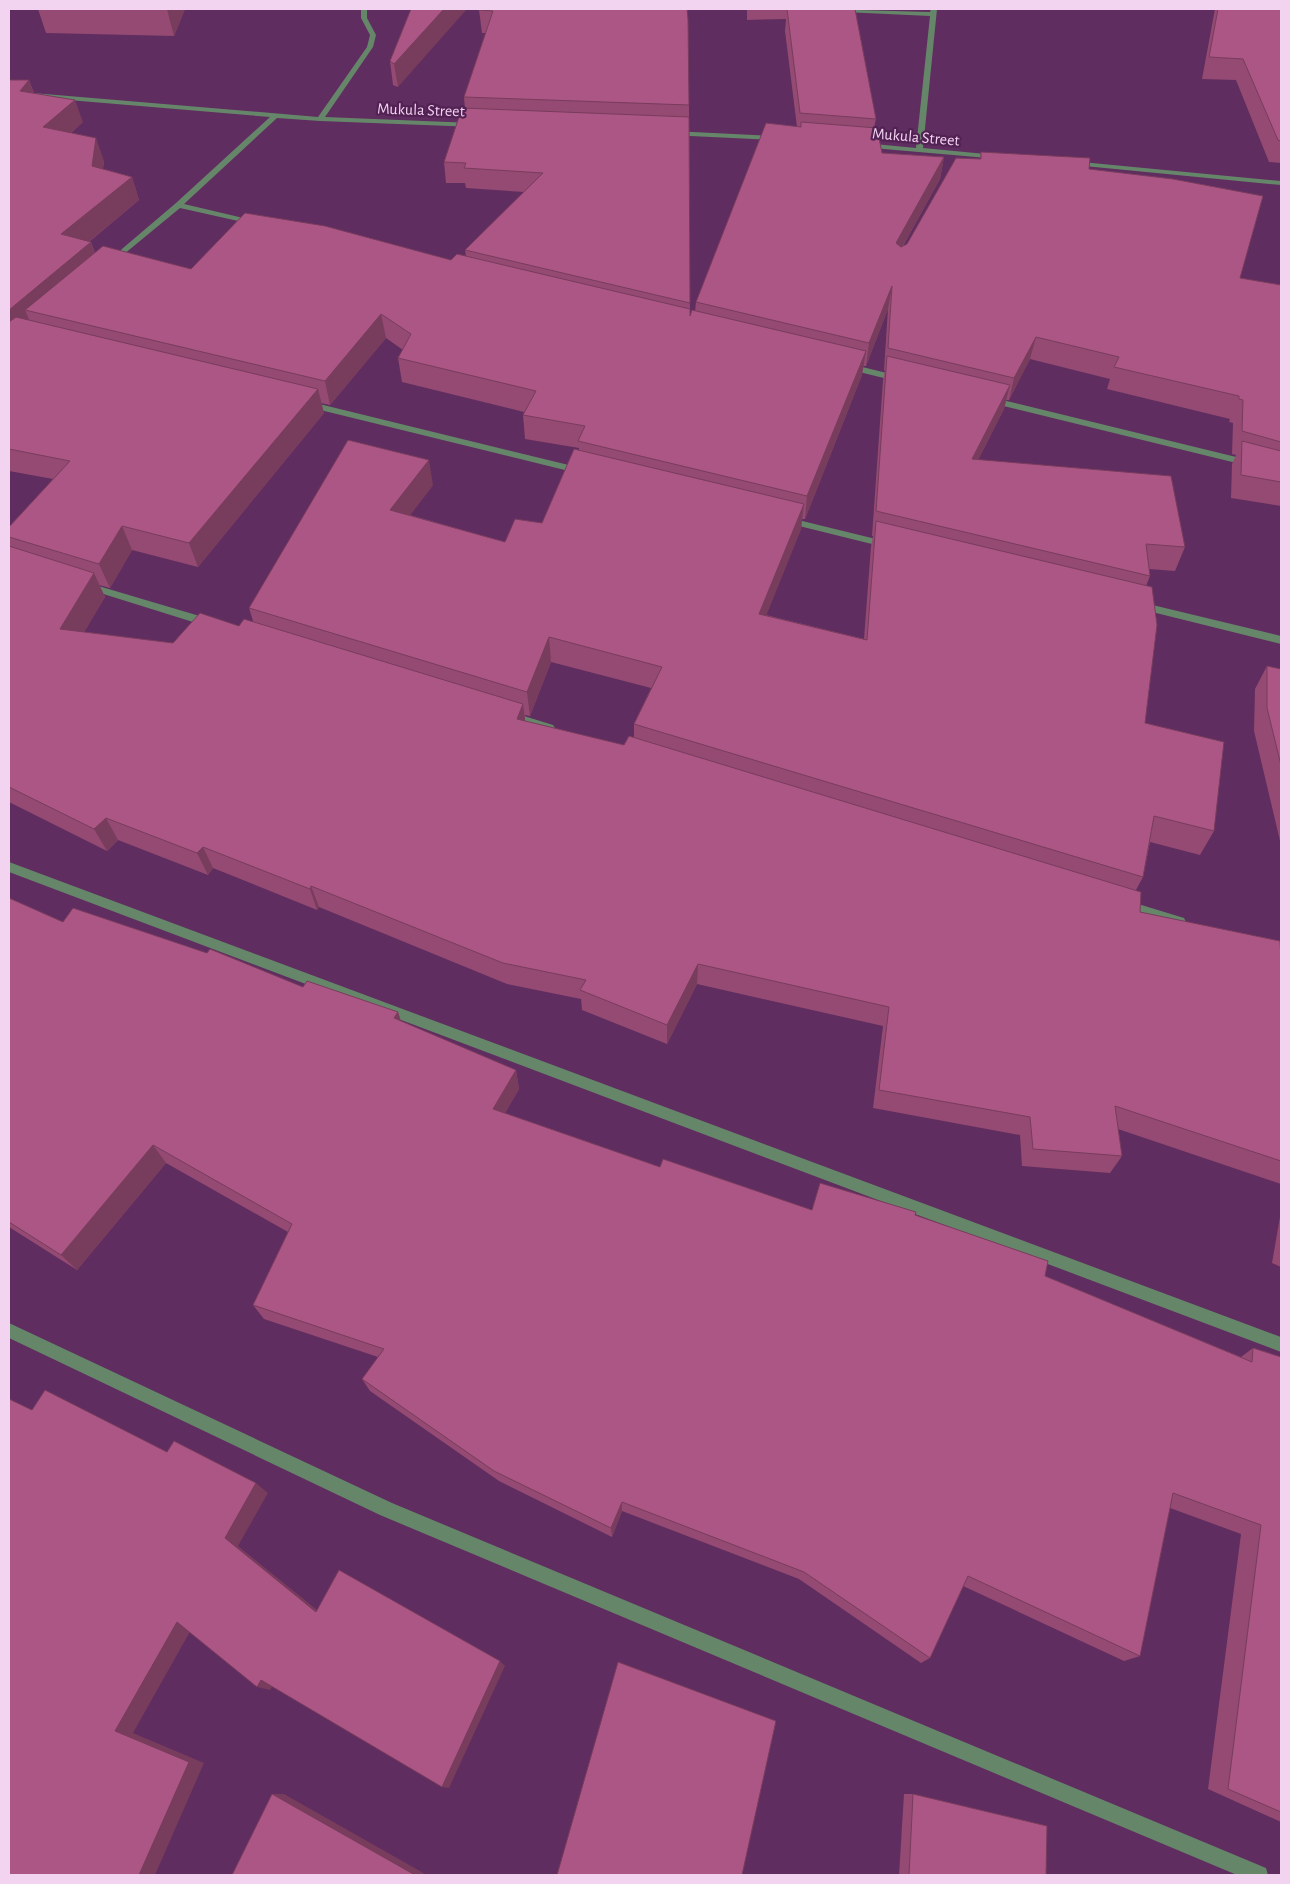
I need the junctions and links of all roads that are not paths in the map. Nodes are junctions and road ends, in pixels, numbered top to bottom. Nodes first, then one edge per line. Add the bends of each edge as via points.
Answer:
1 (364, 9) edge
2 (822, 9) edge
3 (934, 11) edge
4 (9, 93) edge
5 (276, 115) junction
6 (320, 118) junction
7 (485, 125) edge
8 (662, 132) edge
9 (781, 138) edge
10 (860, 144) edge
11 (919, 149) junction
12 (960, 154) junction
13 (1009, 158) edge
14 (955, 162) edge
15 (1069, 163) edge
16 (1281, 183) edge
17 (179, 205) junction
18 (266, 226) edge
19 (106, 268) edge
20 (836, 364) edge
21 (914, 382) edge
22 (982, 398) edge
23 (296, 402) edge
24 (1281, 471) edge
25 (587, 472) edge
26 (771, 517) edge
27 (897, 547) edge
28 (75, 582) edge
29 (1130, 604) edge
30 (218, 626) edge
31 (1281, 640) edge
32 (502, 714) edge
33 (560, 731) edge
34 (9, 867) edge
35 (1110, 900) edge
36 (1196, 927) edge
37 (9, 1330) edge
38 (1281, 1345) edge
39 (1259, 1875) edge

1 - 6 street via 364,18 373,35 370,47
2 - 3 street
3 - 11 street
4 - 5 street, Mukula Street
5 - 6 street, Mukula Street
5 - 17 street
6 - 7 street, Mukula Street
8 - 9 street
10 - 11 street, Mukula Street
11 - 12 street, Mukula Street
12 - 13 street, Mukula Street
12 - 14 street
15 - 16 street
17 - 18 street
17 - 19 street
20 - 21 street
22 - 24 street
23 - 25 street
26 - 27 street
28 - 30 street
29 - 31 street
32 - 33 street
34 - 38 street
35 - 36 street
37 - 39 street via 386,1509

